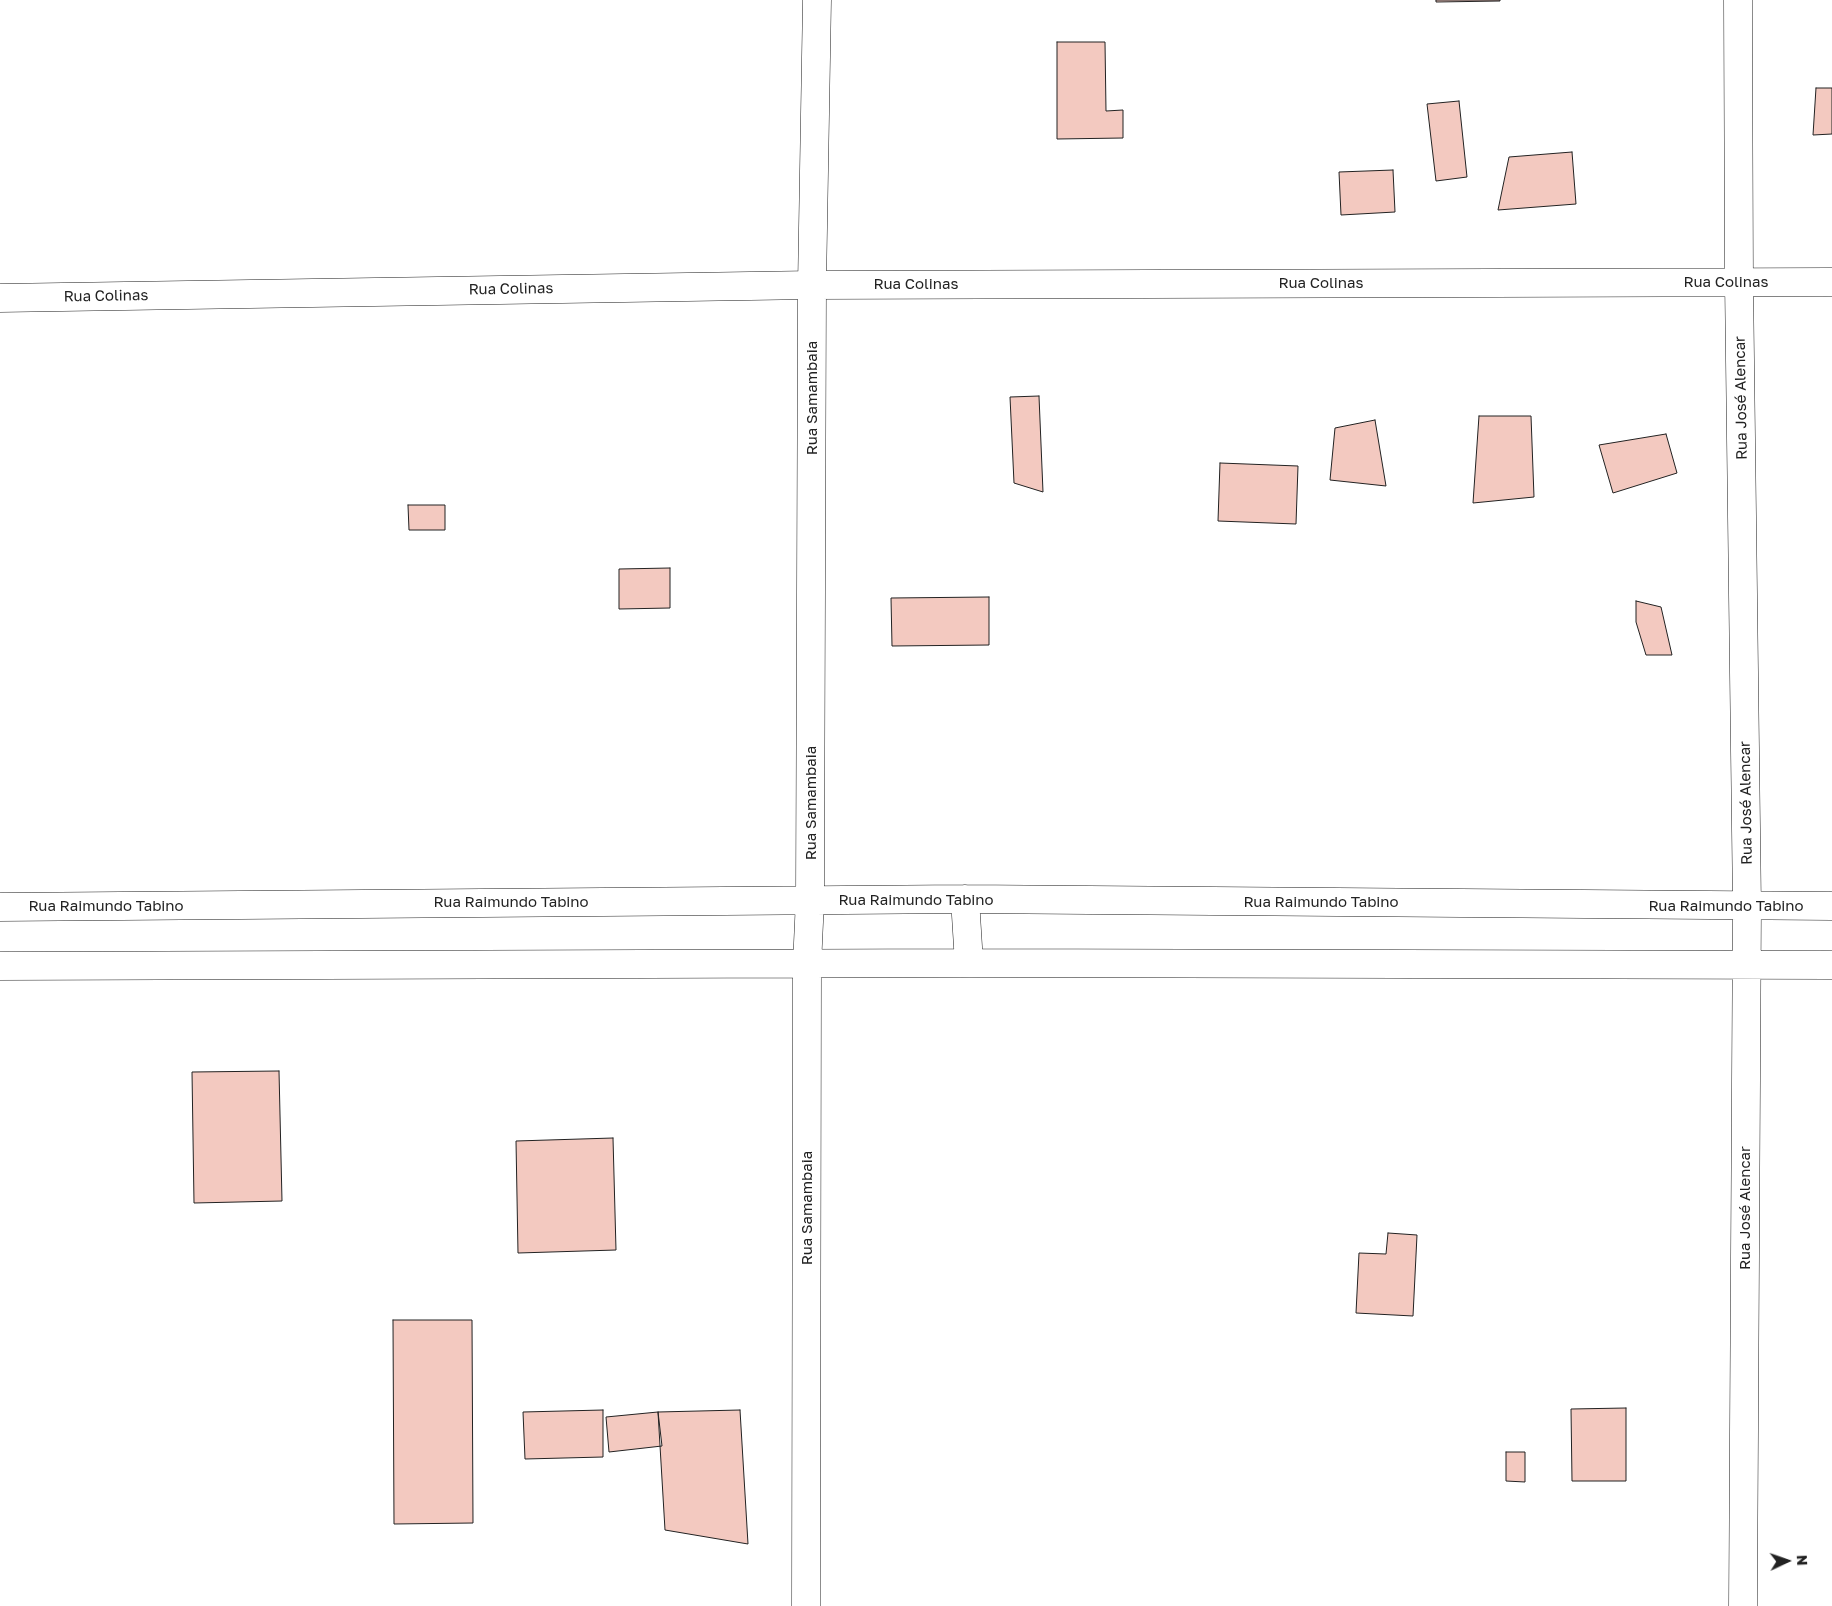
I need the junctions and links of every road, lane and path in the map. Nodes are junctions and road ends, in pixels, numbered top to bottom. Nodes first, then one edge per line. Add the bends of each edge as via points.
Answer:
1 (817, 0) edge
2 (1738, 0) edge
3 (1739, 282) junction
4 (1832, 282) edge
5 (812, 285) junction
6 (0, 298) edge
7 (965, 899) junction
8 (810, 900) junction
9 (1747, 906) junction
10 (1832, 906) edge
11 (0, 907) edge
12 (969, 963) junction
13 (807, 965) junction
14 (1746, 965) junction
15 (1832, 965) edge
16 (0, 966) edge
17 (806, 1606) edge
18 (1743, 1606) edge

1 - 5 street, Rua Samambaia
2 - 3 street, Rua José Alencar
3 - 4 street, Rua Colinas
3 - 5 street, Rua Colinas
3 - 9 street, Rua José Alencar
5 - 6 street, Rua Colinas
5 - 8 street, Rua Samambaia
7 - 8 street, Rua Raimundo Tabino
7 - 9 street, Rua Raimundo Tabino
7 - 12 street
8 - 11 street, Rua Raimundo Tabino
8 - 13 street, Rua Samambaia
9 - 10 street, Rua Raimundo Tabino
9 - 14 street, Rua José Alencar
12 - 13 street
12 - 14 street
13 - 16 street
13 - 17 street, Rua Samambaia
14 - 15 street
14 - 18 street, Rua José Alencar

